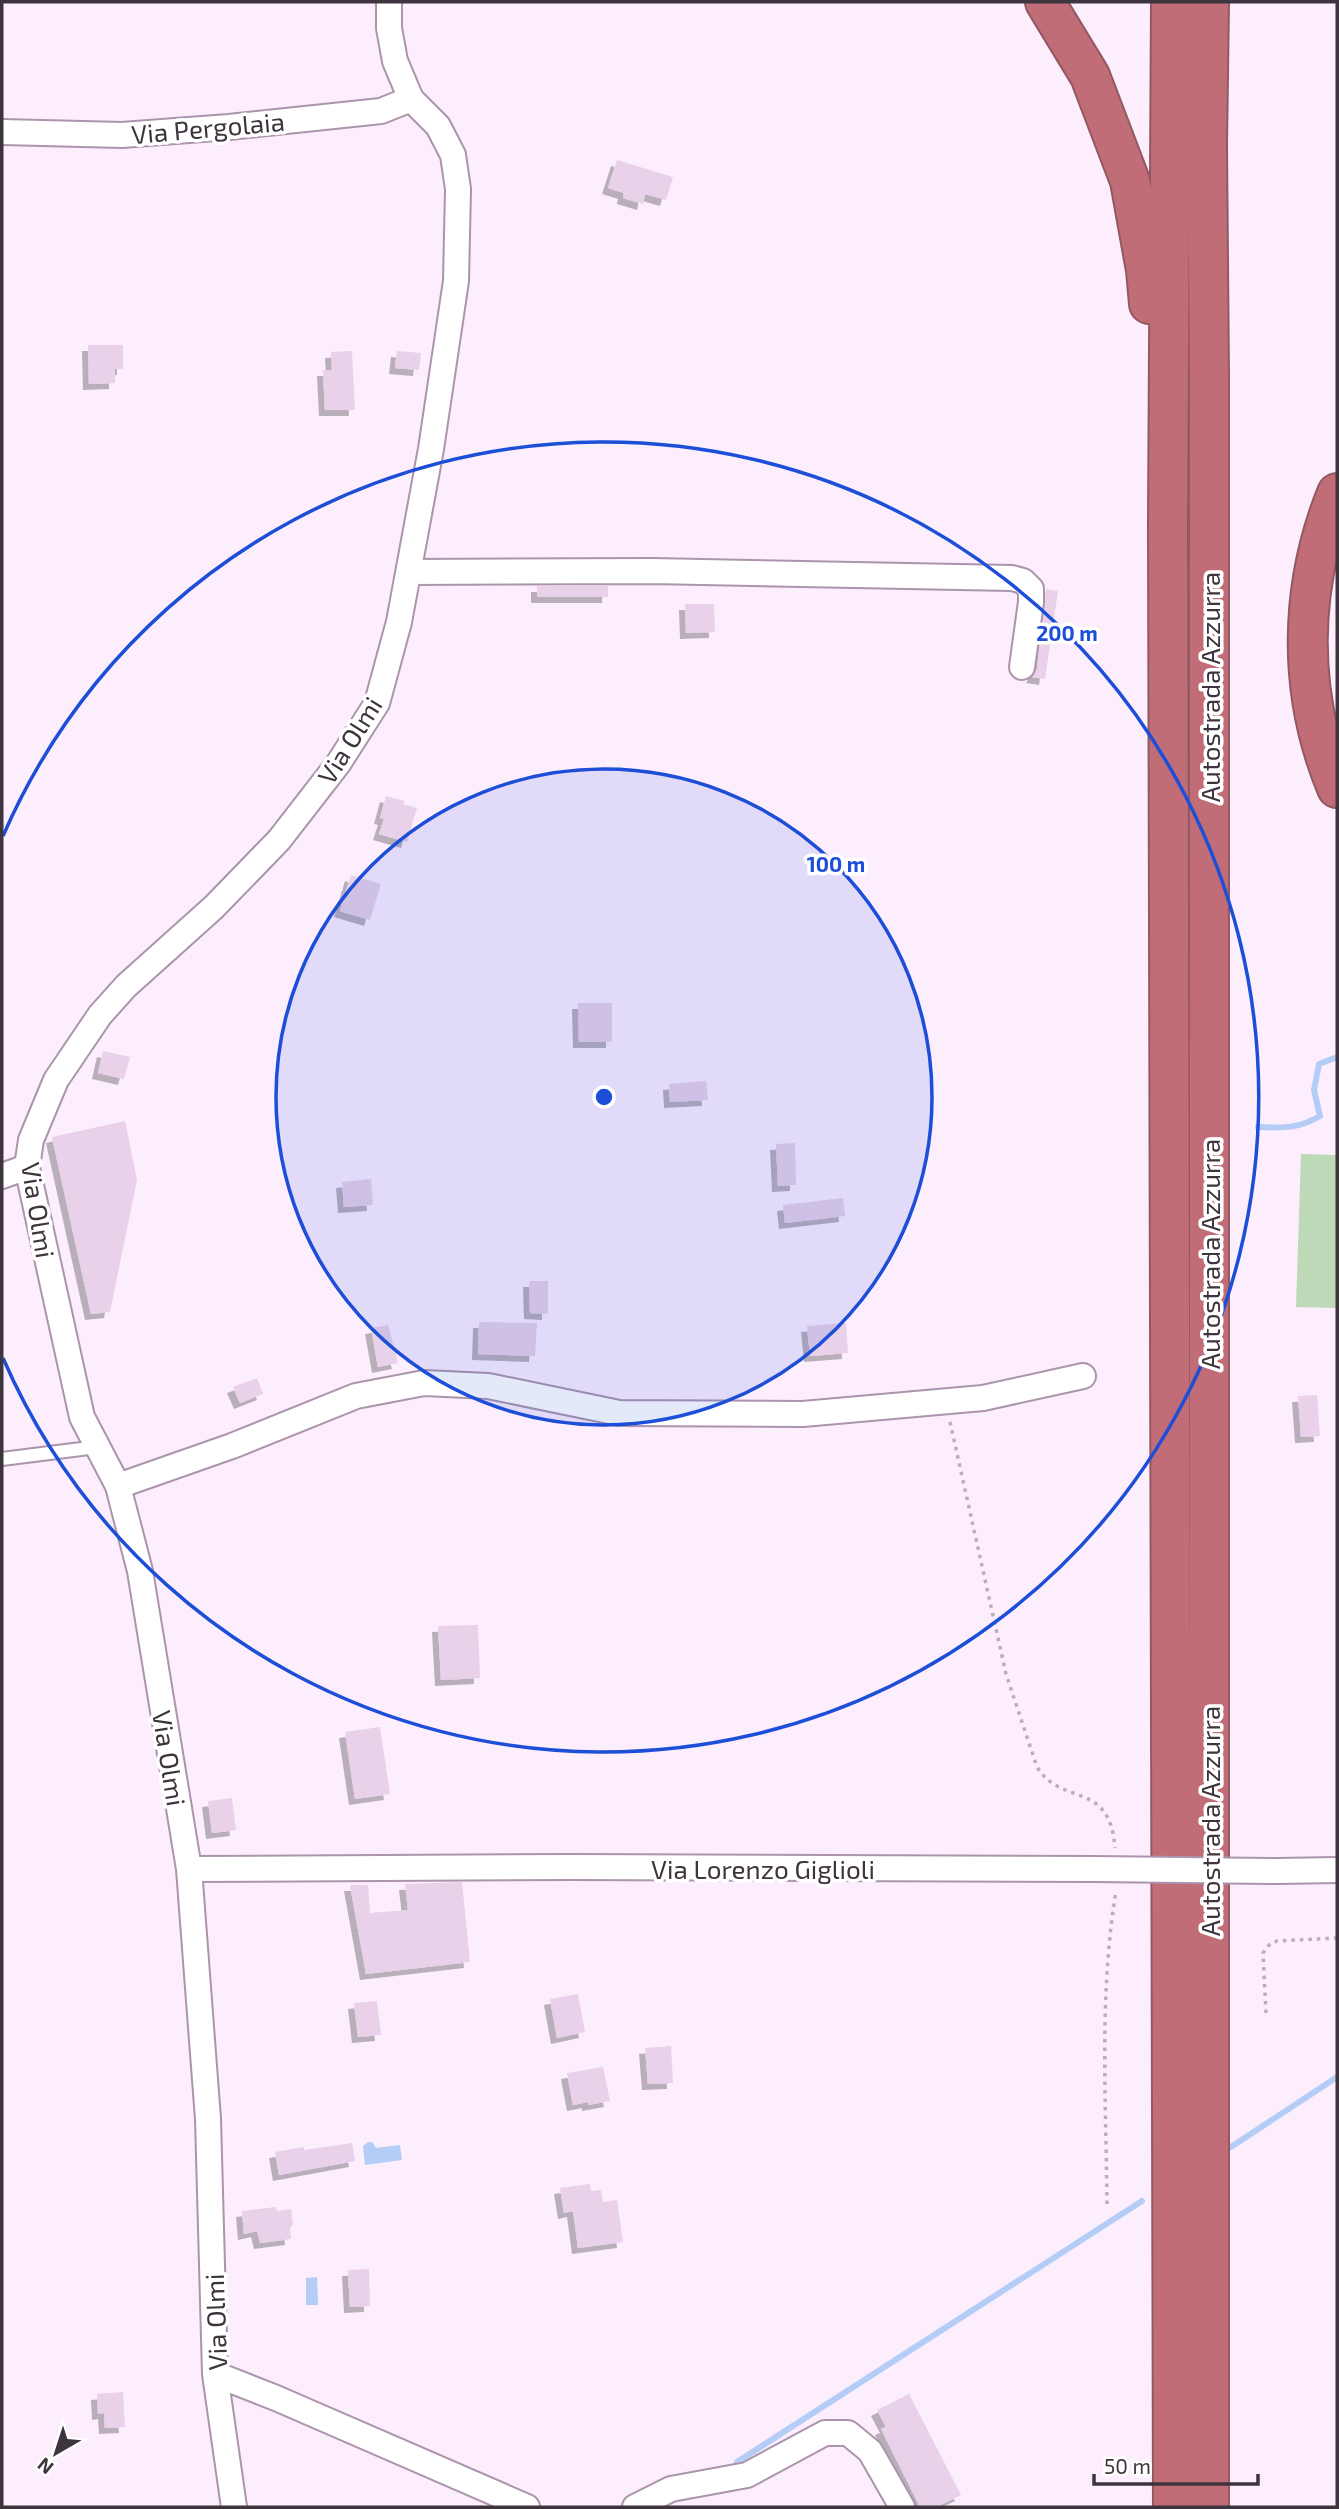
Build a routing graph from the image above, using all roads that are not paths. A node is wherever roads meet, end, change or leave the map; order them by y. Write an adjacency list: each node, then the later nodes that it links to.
1 (389, 2): 6 (street, Via Olmi)
2 (1045, 2): 10 (highway)
3 (1171, 2): 10 (highway, Autostrada Azzurra)
4 (1209, 2): 8 (highway, Autostrada Azzurra)
5 (1226, 2): 8 (highway)
6 (411, 99): 7 (street, Via Pergolaia); 11 (street, Via Olmi)
7 (2, 132)
8 (1207, 145): 28 (highway, Autostrada Azzurra)
9 (1337, 493): 13 (highway)
10 (1168, 524): 27 (highway, Autostrada Azzurra)
11 (409, 572): 12 (street); 14 (street, Via Olmi)
12 (1022, 667)
13 (1337, 788)
14 (27, 1167): 15 (street); 17 (street, Via Olmi)
15 (2, 1176)
16 (1083, 1376): 19 (street)
17 (97, 1447): 18 (lane); 19 (street, Via Olmi)
18 (2, 1459)
19 (118, 1486): 20 (street, Via Olmi)
20 (189, 1869): 21 (street, Via Lorenzo Giglioli, bridge); 22 (street, Via Olmi)
21 (1337, 1870)
22 (215, 2374): 23 (street, Via Olmi); 24 (street)
23 (234, 2507)
24 (527, 2507)
25 (635, 2507): 26 (street)
26 (902, 2507)
27 (1173, 2507)
28 (1209, 2507)

